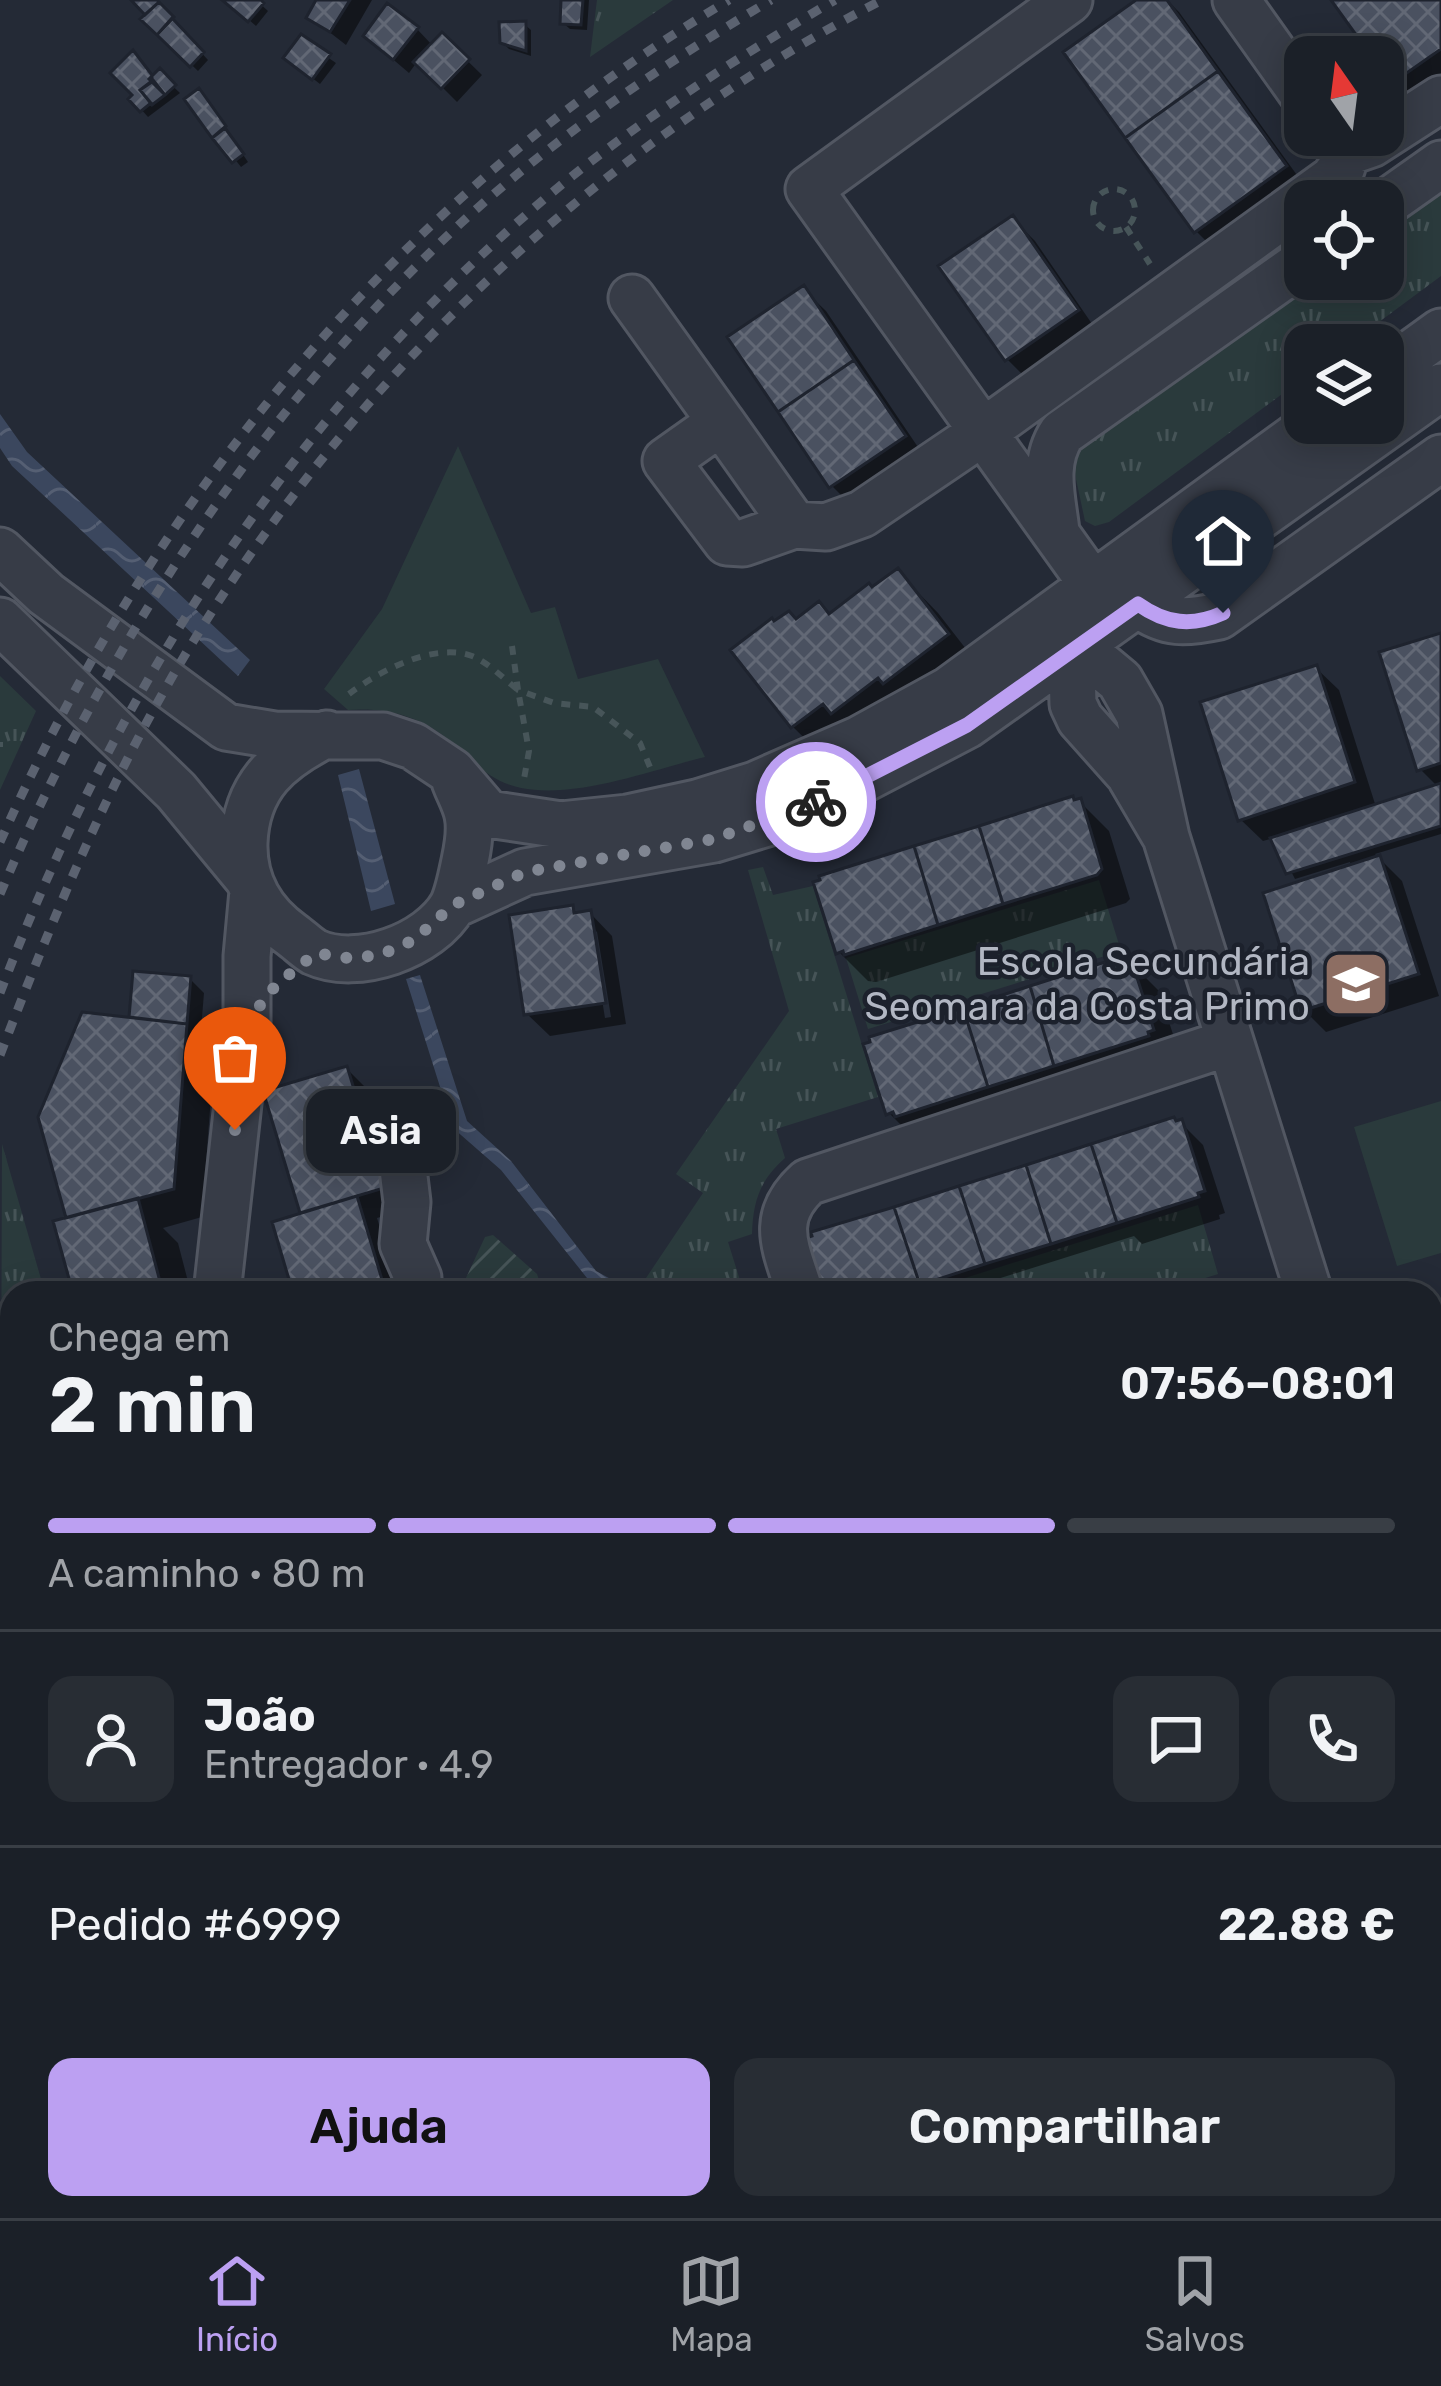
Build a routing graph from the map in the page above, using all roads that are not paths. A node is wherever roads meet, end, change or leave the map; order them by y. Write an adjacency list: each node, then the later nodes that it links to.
1 (1069, 0): 15 (street)
2 (1236, 0): 3 (street)
3 (1284, 67)
4 (1441, 99): 5 (street)
5 (1404, 123)
6 (1337, 156): 15 (street)
7 (1441, 164): 8 (street)
8 (1404, 190)
9 (1284, 276): 19 (street)
10 (632, 298): 14 (street)
11 (1441, 332): 12 (street)
12 (1404, 359)
13 (1441, 387): 22 (street)
14 (721, 422): 18 (street); 18 (street)
15 (983, 432): 18 (street); 19 (street)
16 (1286, 444): 21 (street)
17 (1441, 458): 22 (street)
18 (794, 525)
19 (1057, 534): 21 (street)
20 (0, 551): 26 (street)
21 (1092, 584): 24 (street); 29 (street)
22 (1138, 604): 24 (street); 25 (street)
23 (0, 621): 31 (street)
24 (1070, 652): 25 (street); 27 (street); 28 (street)
25 (1139, 714): 30 (street)
26 (334, 717): 29 (street); 31 (street)
27 (1079, 719): 28 (street); 30 (street)
28 (967, 725): 32 (street)
29 (452, 772): 32 (street)
30 (1166, 837): 35 (street)
31 (250, 884): 33 (street); 34 (street)
32 (453, 905): 33 (street)
33 (316, 953): 34 (street)
34 (247, 1022): 37 (street)
35 (1231, 1042): 39 (street); 40 (street)
36 (399, 1135): 38 (street)
37 (218, 1281)
38 (417, 1281)
39 (796, 1281)
40 (1305, 1281)

